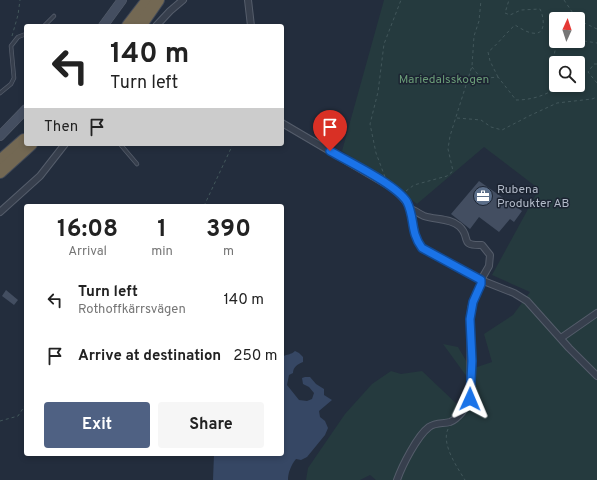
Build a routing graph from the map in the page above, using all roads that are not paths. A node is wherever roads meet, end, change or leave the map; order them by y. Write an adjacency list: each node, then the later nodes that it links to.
1 (122, 0): 8 (street)
2 (148, 0): 9 (highway)
3 (158, 0): 10 (highway)
4 (183, 0): 11 (street)
5 (248, 0): 12 (street)
6 (54, 16): 7 (lane)
7 (46, 24)
8 (104, 24)
9 (130, 24)
10 (141, 24)
11 (158, 24)
12 (251, 24)
13 (24, 35): 14 (lane)
14 (0, 94)
15 (24, 111): 17 (street)
16 (284, 124): 25 (street)
17 (0, 136)
18 (24, 140): 22 (highway)
19 (30, 146): 24 (highway)
20 (63, 146): 26 (street)
21 (122, 146): 23 (lane)
22 (0, 161)
23 (137, 164)
24 (0, 172)
25 (410, 209): 27 (street); 27 (street)
26 (0, 212)
27 (481, 280): 29 (street); 31 (street)
28 (597, 313): 29 (street)
29 (561, 338): 30 (street)
30 (597, 376)
31 (397, 480)

